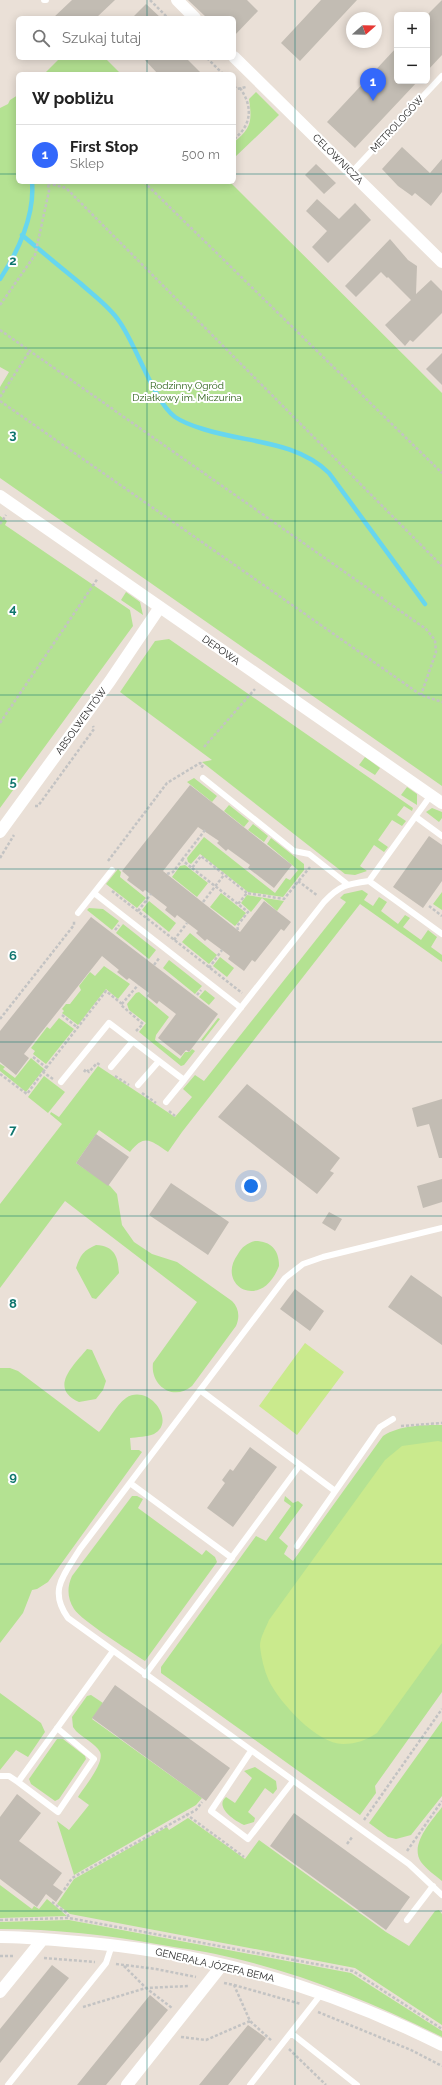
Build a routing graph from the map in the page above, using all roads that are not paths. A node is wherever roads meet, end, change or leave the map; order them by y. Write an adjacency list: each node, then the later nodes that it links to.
1 (177, 0): 2 (street)
2 (193, 16)
3 (236, 59): 5 (street, CELOWNICZA)
4 (442, 76): 5 (lane, METROLOGÓW)
5 (351, 173): 6 (street, CELOWNICZA)
6 (442, 262)
7 (0, 496): 8 (street, DEPOWA)
8 (160, 607): 10 (street, DEPOWA); 13 (street, ABSOLWENTÓW)
9 (203, 778): 17 (lane)
10 (431, 796): 11 (street, DEPOWA); 12 (lane)
11 (442, 803)
12 (416, 817): 14 (lane); 16 (lane)
13 (0, 832)
14 (442, 836)
15 (112, 870): 18 (lane)
16 (369, 881): 17 (lane); 20 (lane)
17 (347, 884): 21 (lane)
18 (94, 893): 19 (lane); 21 (lane)
19 (78, 913)
20 (442, 934)
21 (241, 1008): 25 (lane)
22 (133, 1041): 23 (lane); 24 (lane); 26 (lane)
23 (159, 1061): 25 (lane); 27 (lane)
24 (111, 1067)
25 (184, 1080): 28 (lane)
26 (60, 1083)
27 (136, 1086)
28 (166, 1102)
29 (442, 1228): 30 (lane)
30 (200, 1390): 32 (lane); 33 (lane)
31 (393, 1419): 34 (lane)
32 (300, 1465): 34 (lane); 36 (lane)
33 (130, 1483): 36 (lane); 37 (lane)
34 (335, 1491): 35 (lane)
35 (297, 1546)
36 (232, 1558): 38 (lane)
37 (113, 1652): 38 (lane); 39 (lane)
38 (145, 1675): 40 (lane)
39 (57, 1728): 43 (lane); 43 (lane)
40 (251, 1751): 42 (lane); 42 (lane)
41 (0, 1776): 43 (lane)
42 (293, 1781): 44 (lane)
43 (18, 1782)
44 (433, 1886): 45 (lane); 46 (lane)
45 (442, 1895)
46 (407, 1920)
47 (0, 1937): 48 (street, GENERAŁA JÓZEFA BEMA)
48 (43, 1939): 49 (street, GENERAŁA JÓZEFA BEMA); 51 (street)
49 (112, 1945): 50 (street, GENERAŁA JÓZEFA BEMA); 55 (lane)
50 (222, 1964): 52 (street, GENERAŁA JÓZEFA BEMA); 56 (street)
51 (0, 1992)
52 (322, 1993): 53 (lane); 54 (street, GENERAŁA JÓZEFA BEMA)
53 (291, 2032): 57 (lane); 58 (lane)
54 (442, 2045)
55 (8, 2085)
56 (127, 2085)
57 (250, 2085)
58 (356, 2085)

